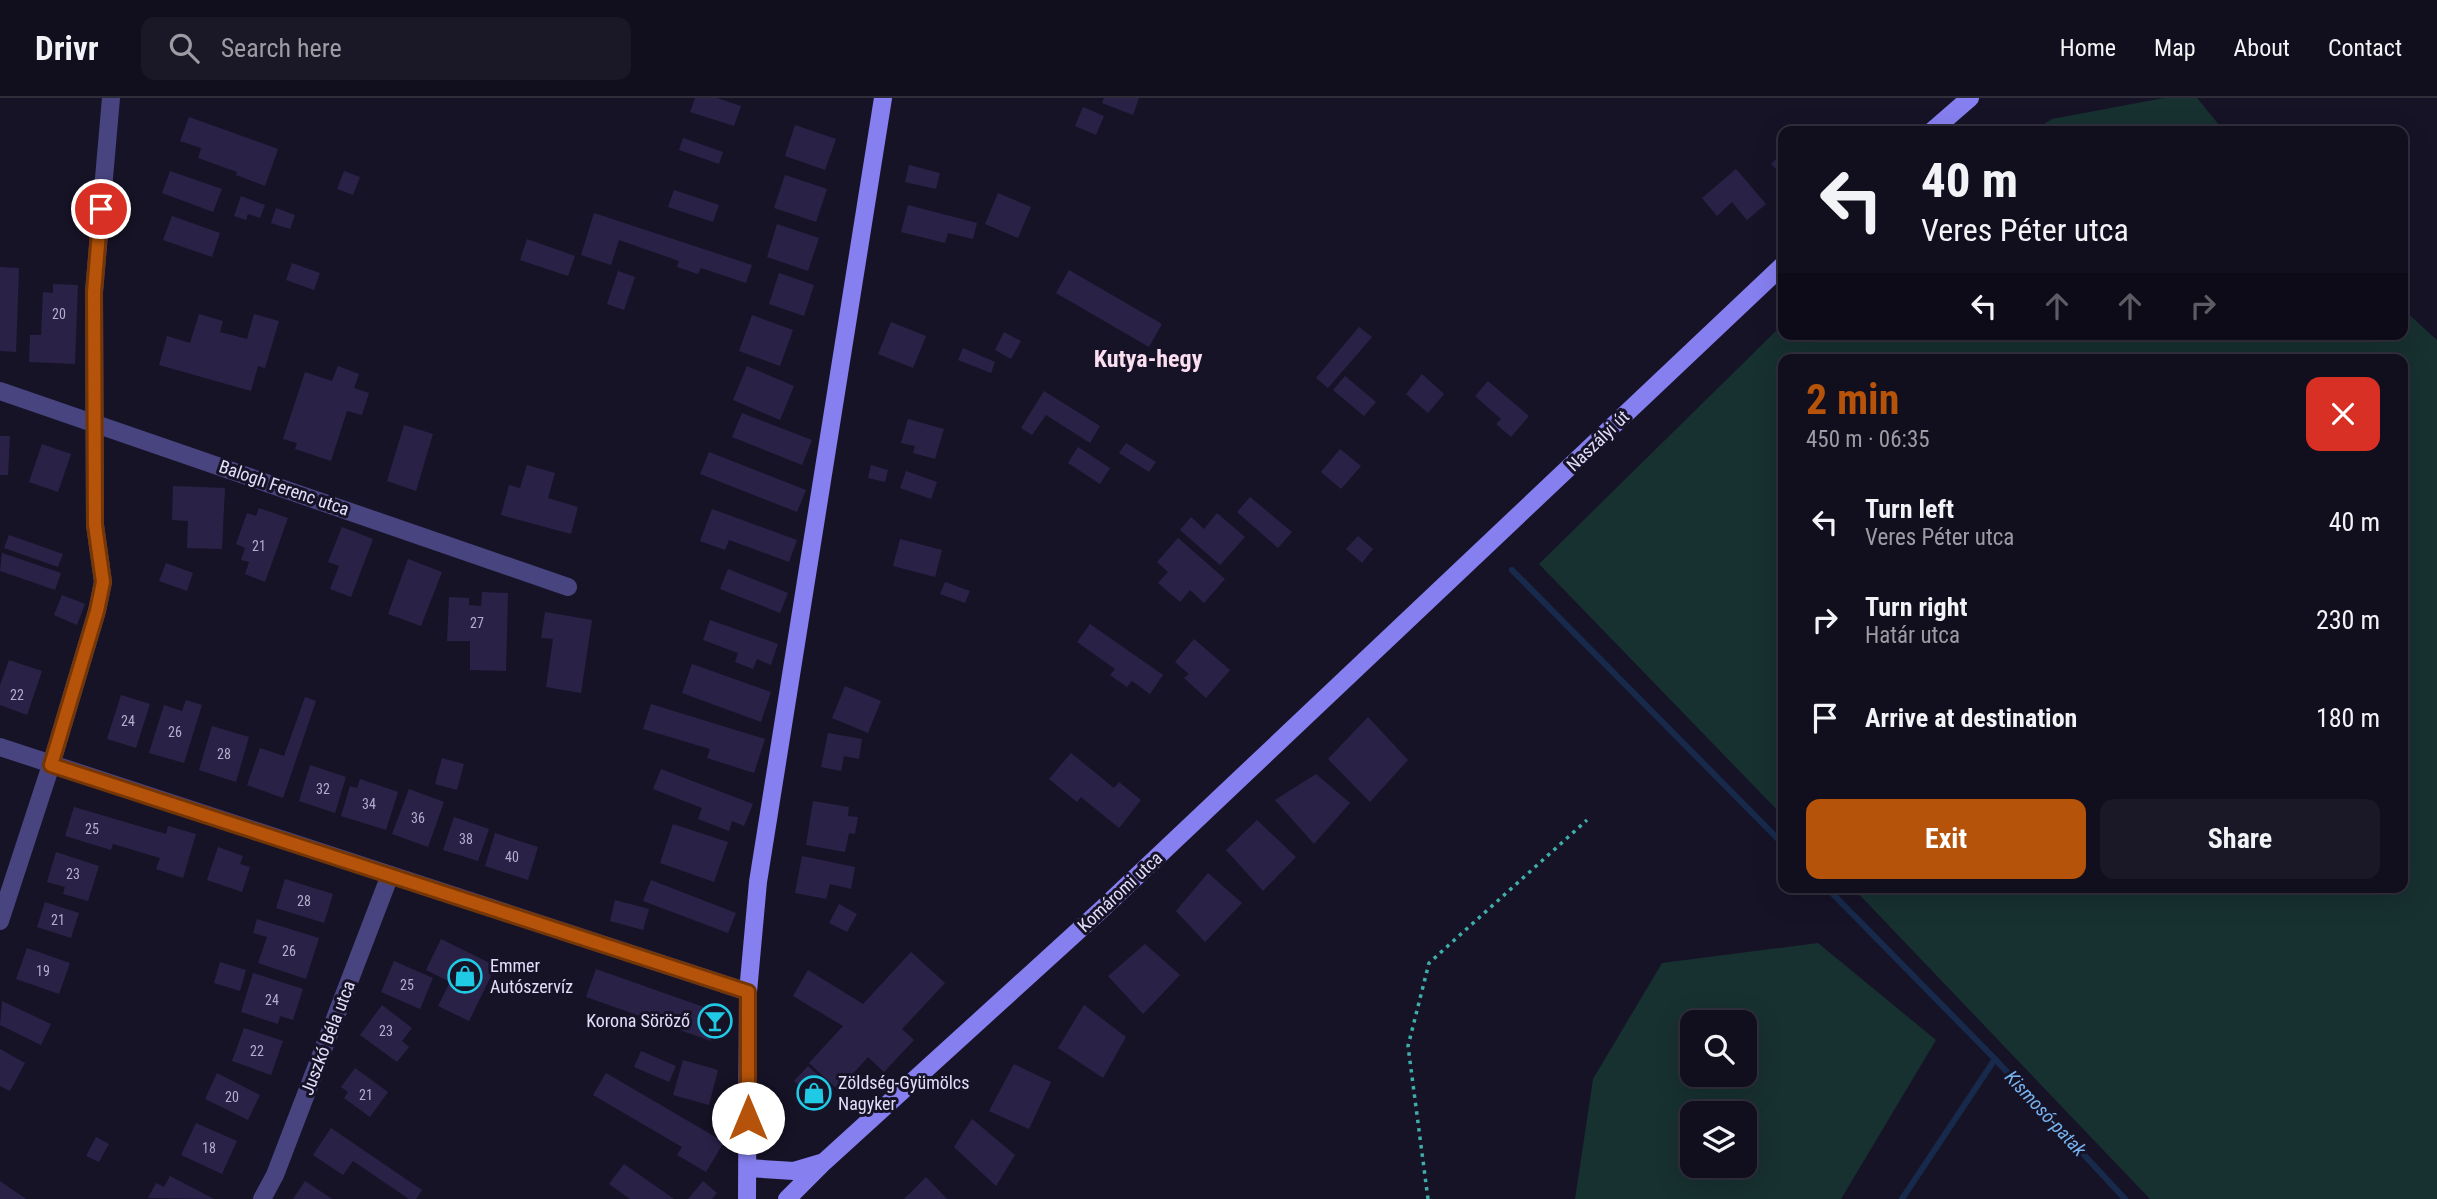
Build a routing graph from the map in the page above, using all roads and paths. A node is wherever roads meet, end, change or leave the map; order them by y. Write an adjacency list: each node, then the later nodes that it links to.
1 (111, 98): 7 (street)
2 (883, 98): 15 (main road)
3 (1970, 98): 4 (main road)
4 (1938, 126)
5 (1778, 270): 9 (main road, Naszályi út)
6 (0, 391): 7 (street, Balogh Ferenc utca)
7 (95, 422): 8 (street, Balogh Ferenc utca); 11 (street)
8 (568, 587)
9 (1412, 617): 16 (main road, Komáromi utca)
10 (0, 747): 11 (street)
11 (51, 765): 13 (street); 14 (street)
12 (1587, 820): 21 (path)
13 (390, 876): 15 (street); 18 (street, Juszkó Béla utca)
14 (0, 921)
15 (748, 992): 17 (main road)
16 (824, 1162): 17 (main road, Komáromi utca); 20 (main road, Komáromi utca)
17 (748, 1168): 19 (main road)
18 (262, 1199)
19 (747, 1199)
20 (787, 1199)
21 (1428, 1199)

